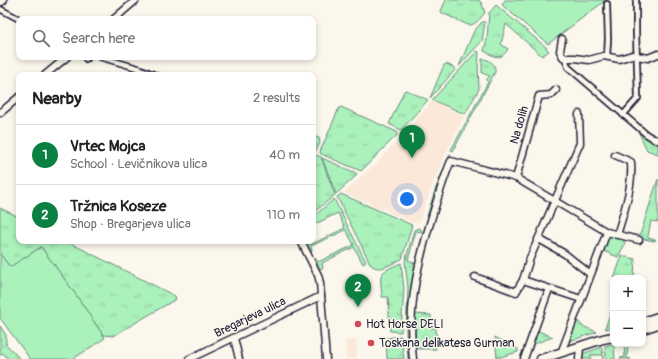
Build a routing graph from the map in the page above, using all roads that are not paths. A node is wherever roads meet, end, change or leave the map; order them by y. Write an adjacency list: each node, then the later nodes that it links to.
1 (136, 0): 5 (street)
2 (636, 0): 9 (street)
3 (607, 4): 10 (street)
4 (0, 9): 6 (street)
5 (117, 16)
6 (16, 17)
7 (562, 39): 11 (street)
8 (658, 54): 9 (street)
9 (637, 55): 10 (street); 20 (street)
10 (607, 57): 11 (street)
11 (565, 58): 20 (street)
12 (63, 60): 14 (street)
13 (110, 60): 15 (street)
14 (49, 72)
15 (148, 72)
16 (556, 90): 23 (street, Na dolih)
17 (16, 100): 18 (street)
18 (0, 113)
19 (579, 114): 24 (street)
20 (623, 115): 21 (street)
21 (656, 140)
22 (615, 155): 26 (street)
23 (516, 178): 24 (street); 49 (street)
24 (554, 200): 25 (street); 27 (street)
25 (607, 232): 26 (street); 30 (street)
26 (617, 235): 28 (street)
27 (539, 239): 30 (street); 32 (street)
28 (639, 240)
29 (302, 244): 34 (street)
30 (590, 274): 35 (street)
31 (475, 277): 32 (street)
32 (523, 280): 33 (street)
33 (549, 289): 35 (street); 50 (street)
34 (320, 296): 41 (street, Bregarjeva ulica); 48 (street)
35 (581, 299): 45 (street)
36 (658, 316): 37 (street)
37 (646, 321)
38 (658, 324): 39 (street)
39 (646, 328)
40 (610, 336): 43 (street)
41 (234, 338): 46 (street, Bregarjeva ulica); 47 (street)
42 (610, 338): 43 (street)
43 (603, 339): 44 (street)
44 (580, 347): 45 (street); 52 (street)
45 (561, 353): 51 (street)
46 (189, 359)
47 (239, 359)
48 (326, 359)
49 (413, 359)
50 (524, 359)
51 (542, 359)
52 (579, 359)

